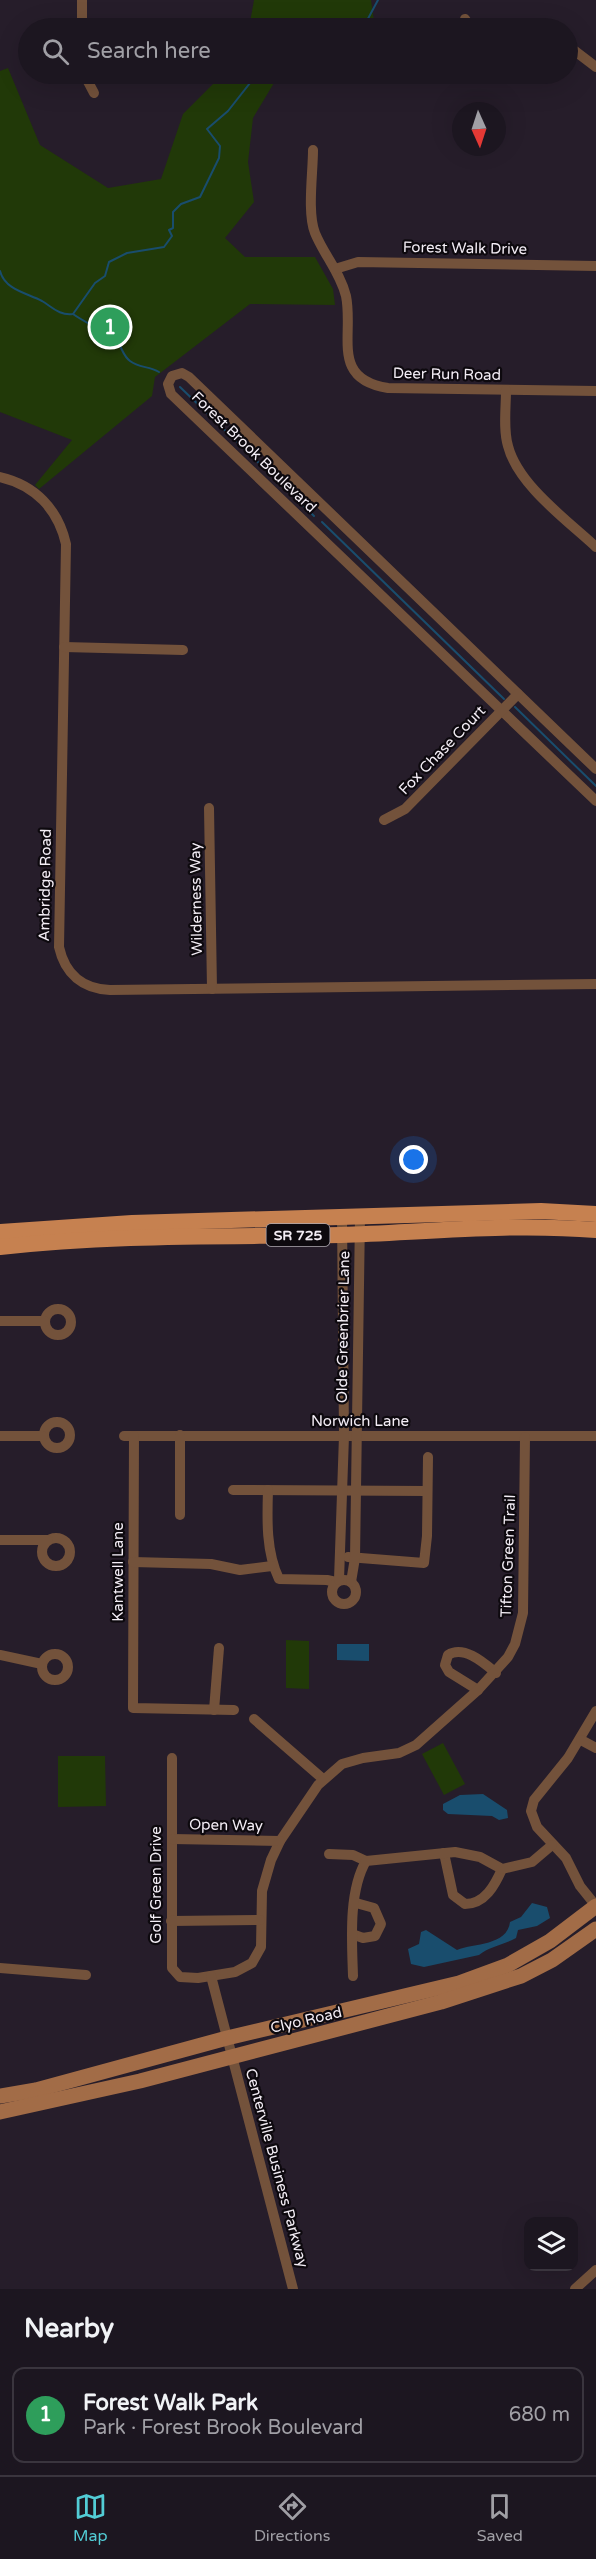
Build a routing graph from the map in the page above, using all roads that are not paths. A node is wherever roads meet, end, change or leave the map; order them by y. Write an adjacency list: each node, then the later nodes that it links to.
1 (82, 0): 2 (street)
2 (82, 18)
3 (578, 53): 4 (street)
4 (596, 67)
5 (89, 84): 6 (street)
6 (94, 93)
7 (313, 150): 9 (street, Deer Run Road)
8 (596, 266): 9 (street, Forest Walk Drive)
9 (335, 269): 10 (street, Deer Run Road)
10 (506, 390): 11 (street, Deer Run Road); 13 (street)
11 (596, 392)
12 (0, 477): 14 (street, Ambridge Road)
13 (596, 547)
14 (64, 647): 15 (street); 23 (street, Ambridge Road)
15 (183, 650)
16 (518, 694): 17 (street, Fox Chase Court); 17 (street, Forest Brook Boulevard); 18 (street, Forest Brook Boulevard)
17 (502, 711): 19 (street, Forest Brook Boulevard); 21 (street, Fox Chase Court)
18 (596, 769)
19 (596, 801)
20 (209, 808): 23 (street, Wilderness Way)
21 (384, 820)
22 (596, 984): 23 (street, Ambridge Road)
23 (212, 989)
24 (596, 1214): 26 (main road, SR 725)
25 (342, 1217): 26 (main road, SR 725); 27 (main road, SR 725); 30 (street, Olde Greenbrier Lane)
26 (360, 1225): 28 (main road, SR 725); 30 (main road, SR 725); 39 (street, Olde Greenbrier Lane)
27 (133, 1229): 29 (main road, SR 725); 30 (main road, SR 725); 31 (main road, SR 725)
28 (596, 1230)
29 (0, 1232)
30 (343, 1234): 38 (street, Olde Greenbrier Lane)
31 (0, 1247)
32 (0, 1322): 33 (street)
33 (45, 1322)
34 (180, 1435): 37 (street, Norwich Lane); 38 (street, Norwich Lane); 48 (street)
35 (0, 1436): 36 (street)
36 (43, 1436)
37 (129, 1436): 53 (street, Kantwell Lane)
38 (344, 1436): 39 (street, Norwich Lane); 45 (street, Olde Greenbrier Lane)
39 (357, 1436): 41 (street, Norwich Lane); 46 (street, Olde Greenbrier Lane)
40 (596, 1436): 41 (street, Norwich Lane)
41 (525, 1437): 60 (street, Tifton Green Trail)
42 (428, 1456): 47 (street)
43 (233, 1490): 44 (street)
44 (268, 1490): 45 (street); 54 (street)
45 (341, 1490): 46 (street); 51 (street, Olde Greenbrier Lane)
46 (355, 1490): 47 (street); 52 (street, Olde Greenbrier Lane)
47 (427, 1491): 52 (street)
48 (180, 1515)
49 (0, 1539): 50 (street)
50 (48, 1540)
51 (342, 1556): 52 (street); 55 (street, Olde Greenbrier Lane)
52 (355, 1558): 56 (street, Olde Greenbrier Lane)
53 (133, 1562): 54 (street); 62 (street, Kantwell Lane)
54 (272, 1566): 55 (street)
55 (338, 1581): 56 (street); 56 (street, Olde Greenbrier Lane)
56 (351, 1582)
57 (219, 1648): 62 (street)
58 (0, 1654): 59 (street)
59 (42, 1665)
60 (496, 1673): 61 (street, Tifton Green Trail); 61 (street)
61 (478, 1690): 69 (street, Tifton Green Trail)
62 (214, 1710): 63 (street)
63 (234, 1710)
64 (596, 1711): 66 (street)
65 (254, 1719): 69 (street)
66 (581, 1740): 67 (street); 72 (street)
67 (596, 1748)
68 (172, 1758): 70 (street, Golf Green Drive)
69 (323, 1779): 71 (street, Tifton Green Trail)
70 (172, 1839): 71 (street, Open Way); 80 (street, Golf Green Drive)
71 (280, 1841): 79 (street, Tifton Green Trail)
72 (552, 1845): 76 (street); 78 (street)
73 (444, 1853): 75 (street); 76 (street); 76 (street)
74 (329, 1854): 75 (street)
75 (366, 1861): 77 (street)
76 (502, 1869)
77 (356, 1903): 82 (street); 82 (street)
78 (596, 1906): 87 (street, Clyo Road)
79 (260, 1920): 80 (street); 85 (street, Tifton Green Trail)
80 (171, 1921): 85 (street, Golf Green Drive)
81 (596, 1929): 88 (street, Clyo Road)
82 (352, 1934): 86 (street)
83 (0, 1968): 84 (street)
84 (86, 1975)
85 (211, 1976): 87 (street)
86 (353, 1977)
87 (227, 2038): 88 (street); 89 (street, Clyo Road)
88 (232, 2055): 90 (street, Clyo Road); 92 (street, Centerville Business Parkway)
89 (0, 2096)
90 (0, 2112)
91 (596, 2270): 93 (street)
92 (293, 2289)
93 (575, 2289)

